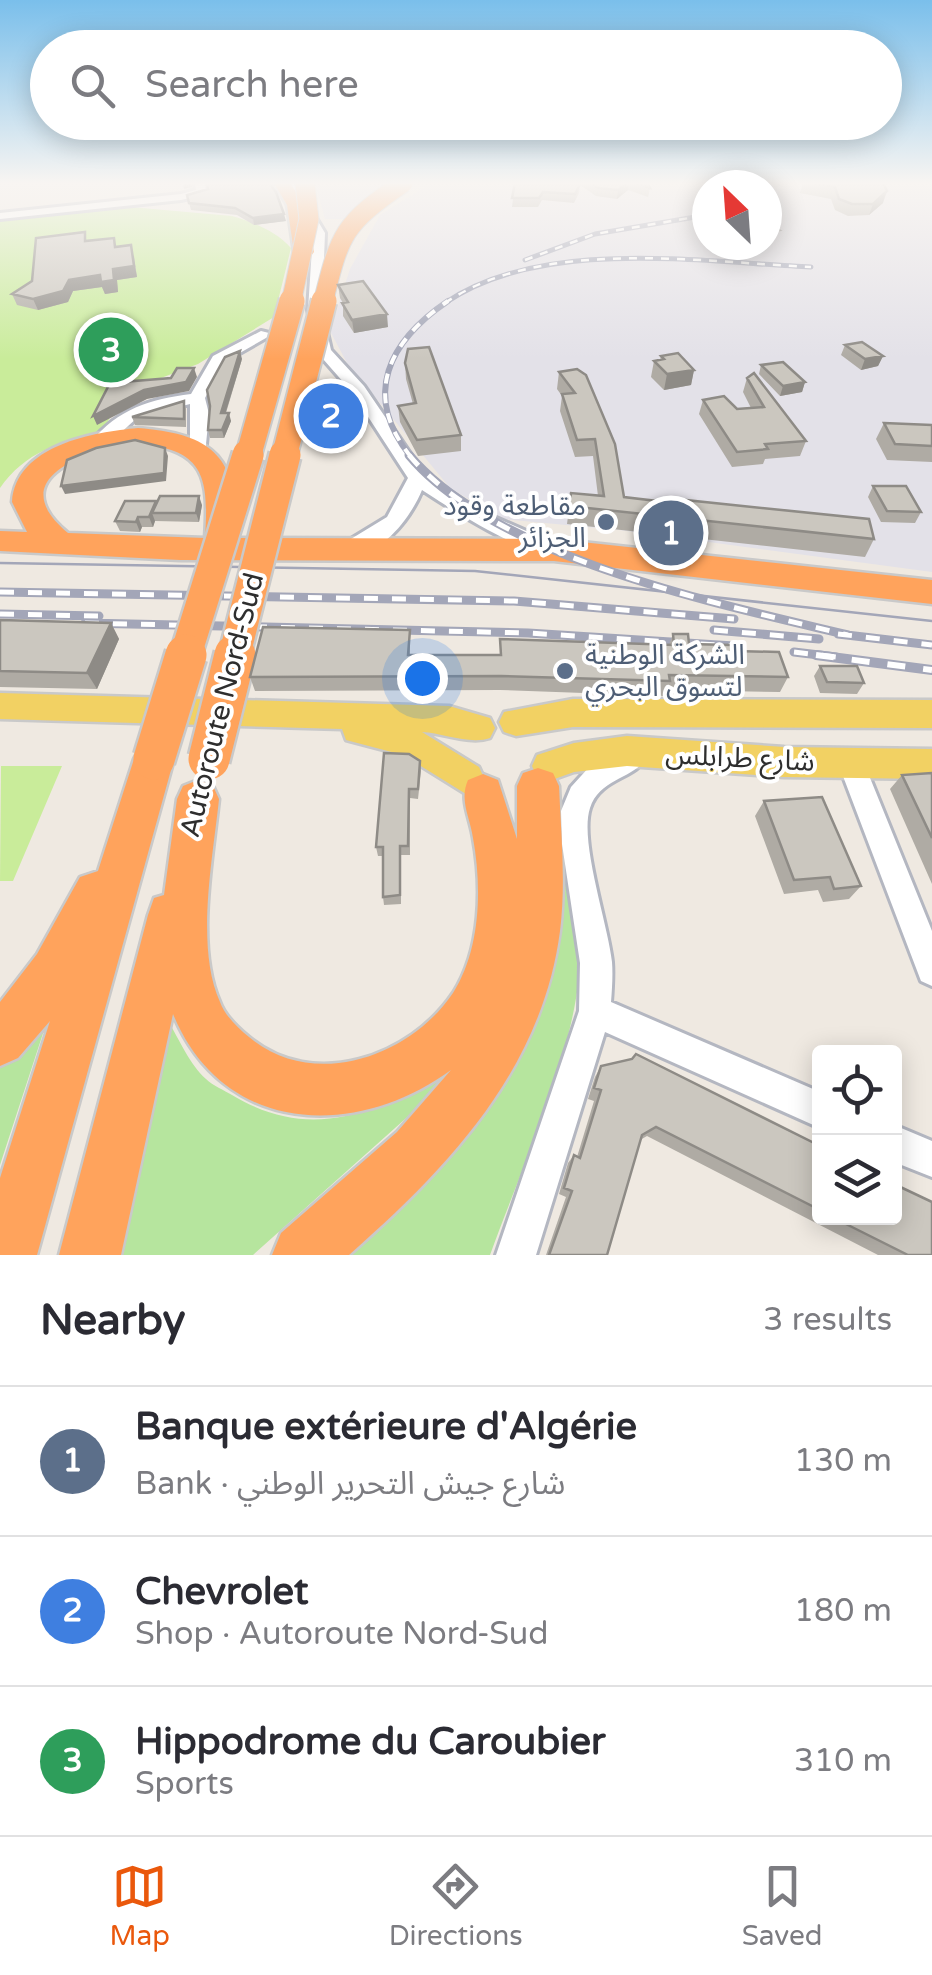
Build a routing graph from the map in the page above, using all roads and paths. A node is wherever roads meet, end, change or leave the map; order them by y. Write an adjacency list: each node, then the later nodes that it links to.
1 (302, 242): 5 (highway, bridge)
2 (306, 242): 5 (highway, bridge)
3 (319, 242): 10 (street)
4 (341, 242): 28 (highway, Autoroute Nord-Sud, bridge)
5 (304, 252): 12 (highway, Autoroute Nord-Sud, bridge)
6 (266, 334): 7 (street)
7 (197, 398): 8 (street); 9 (street)
8 (87, 446): 9 (highway); 13 (highway)
9 (199, 450): 12 (highway)
10 (417, 478): 14 (street); 16 (street)
11 (0, 541): 13 (highway)
12 (221, 542): 29 (highway, Autoroute Nord-Sud, bridge)
13 (59, 543): 14 (highway)
14 (353, 548): 16 (highway)
15 (0, 554): 16 (highway)
16 (561, 555): 17 (highway); 18 (highway)
17 (932, 592)
18 (932, 604)
19 (0, 706): 22 (main road)
20 (932, 714): 24 (main road, شارع طرابلس)
21 (0, 724): 30 (main road)
22 (478, 728): 24 (main road); 30 (main road)
23 (932, 731): 24 (main road)
24 (538, 752): 25 (main road, شارع طرابلس); 30 (main road); 39 (highway)
25 (644, 753): 26 (main road, شارع طرابلس); 32 (street)
26 (851, 763): 27 (main road, شارع طرابلس); 31 (street)
27 (932, 764)
28 (203, 779): 30 (highway); 38 (highway, Autoroute Nord-Sud)
29 (147, 781): 33 (highway); 37 (highway, Autoroute Nord-Sud)
30 (475, 786)
31 (932, 970)
32 (595, 1011): 34 (street); 40 (street)
33 (0, 1040)
34 (812, 1106)
35 (902, 1146): 36 (street)
36 (932, 1159)
37 (6, 1255)
38 (90, 1255)
39 (303, 1255)
40 (516, 1255)

